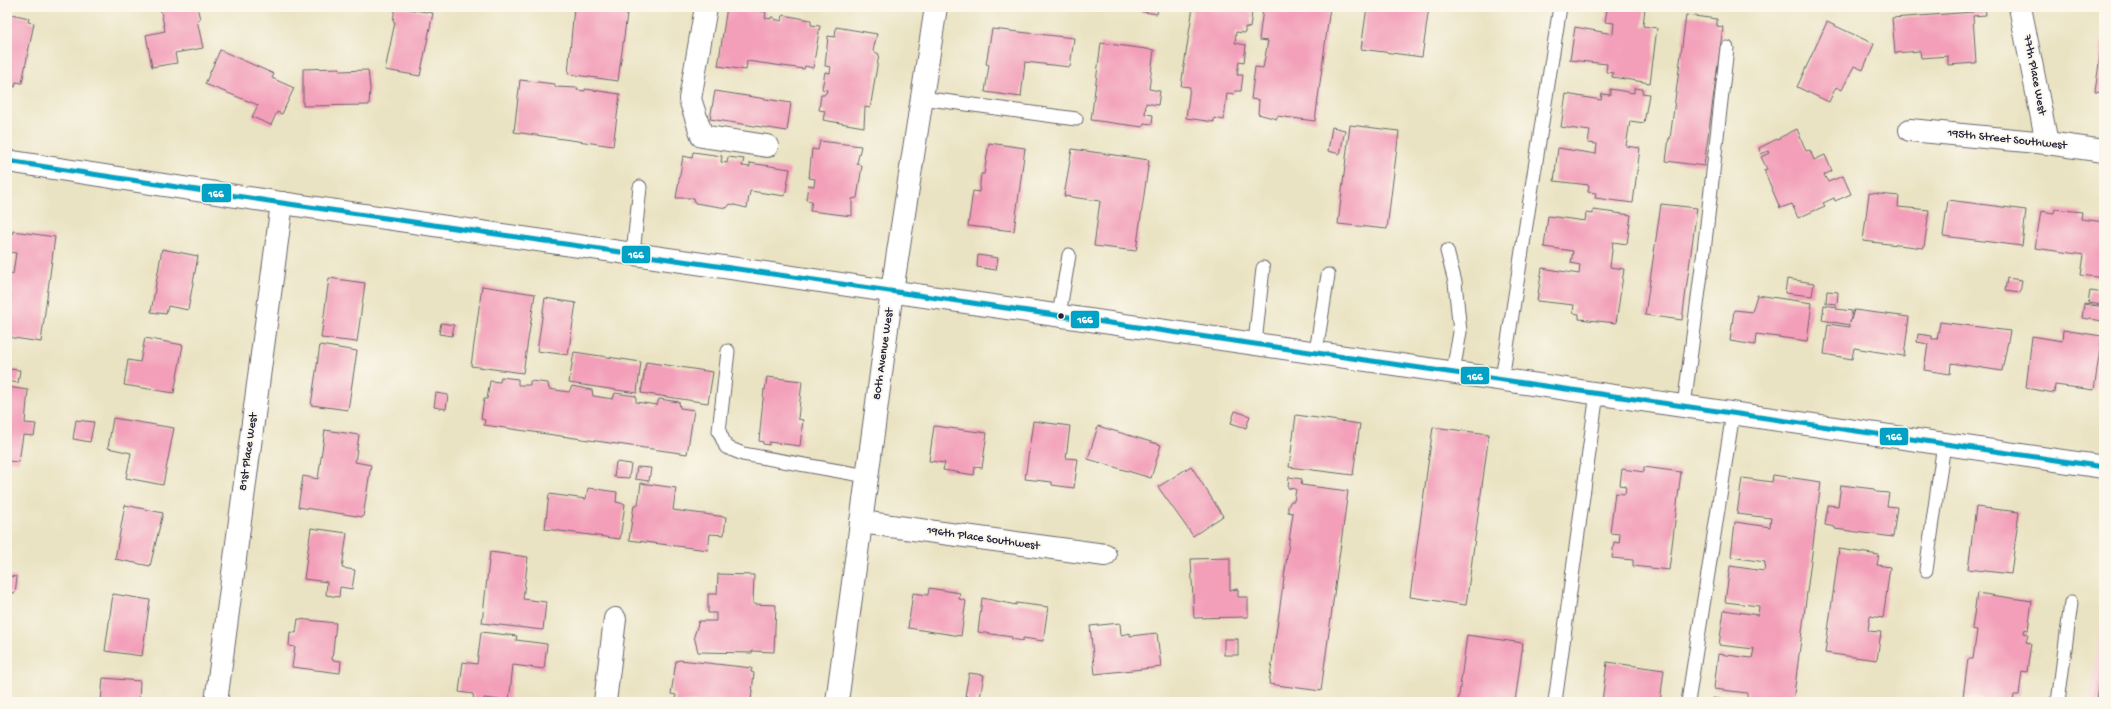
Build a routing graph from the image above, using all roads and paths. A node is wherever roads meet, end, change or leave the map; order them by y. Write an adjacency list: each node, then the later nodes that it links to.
1 (706, 7): 10 (main road)
2 (936, 7): 6 (main road, 80th Avenue West)
3 (1560, 7): 26 (lane)
4 (2020, 7): 9 (main road, 77th Place West)
5 (1727, 48): 28 (lane)
6 (922, 98): 7 (lane); 20 (main road, 80th Avenue West)
7 (1076, 118)
8 (1910, 130): 9 (main road, 195th Street Southwest)
9 (2047, 143): 11 (main road, 195th Street Southwest)
10 (767, 146)
11 (2104, 151)
12 (7, 161): 14 (main road)
13 (640, 187): 16 (lane)
14 (282, 203): 16 (main road); 38 (main road, 81st Place West)
15 (1447, 251): 25 (lane)
16 (634, 254): 20 (main road)
17 (1069, 254): 21 (lane)
18 (1264, 268): 22 (lane)
19 (1328, 274): 24 (lane)
20 (892, 291): 21 (main road); 32 (main road, 80th Avenue West)
21 (1059, 315): 22 (main road)
22 (1255, 343): 24 (main road)
23 (728, 351): 32 (lane)
24 (1316, 352): 25 (main road)
25 (1453, 372): 26 (main road)
26 (1502, 379): 27 (main road)
27 (1597, 393): 28 (main road); 41 (lane)
28 (1684, 406): 29 (main road)
29 (1734, 413): 30 (main road); 42 (lane)
30 (1944, 444): 31 (main road); 35 (lane)
31 (2104, 467)
32 (867, 476): 33 (main road, 80th Avenue West)
33 (861, 522): 34 (main road, 196th Place Southwest); 40 (main road, 80th Avenue West)
34 (1105, 555)
35 (1926, 570)
36 (2071, 603): 43 (lane)
37 (615, 619): 39 (main road)
38 (216, 702)
39 (605, 702)
40 (837, 702)
41 (1556, 702)
42 (1688, 702)
43 (2058, 702)

